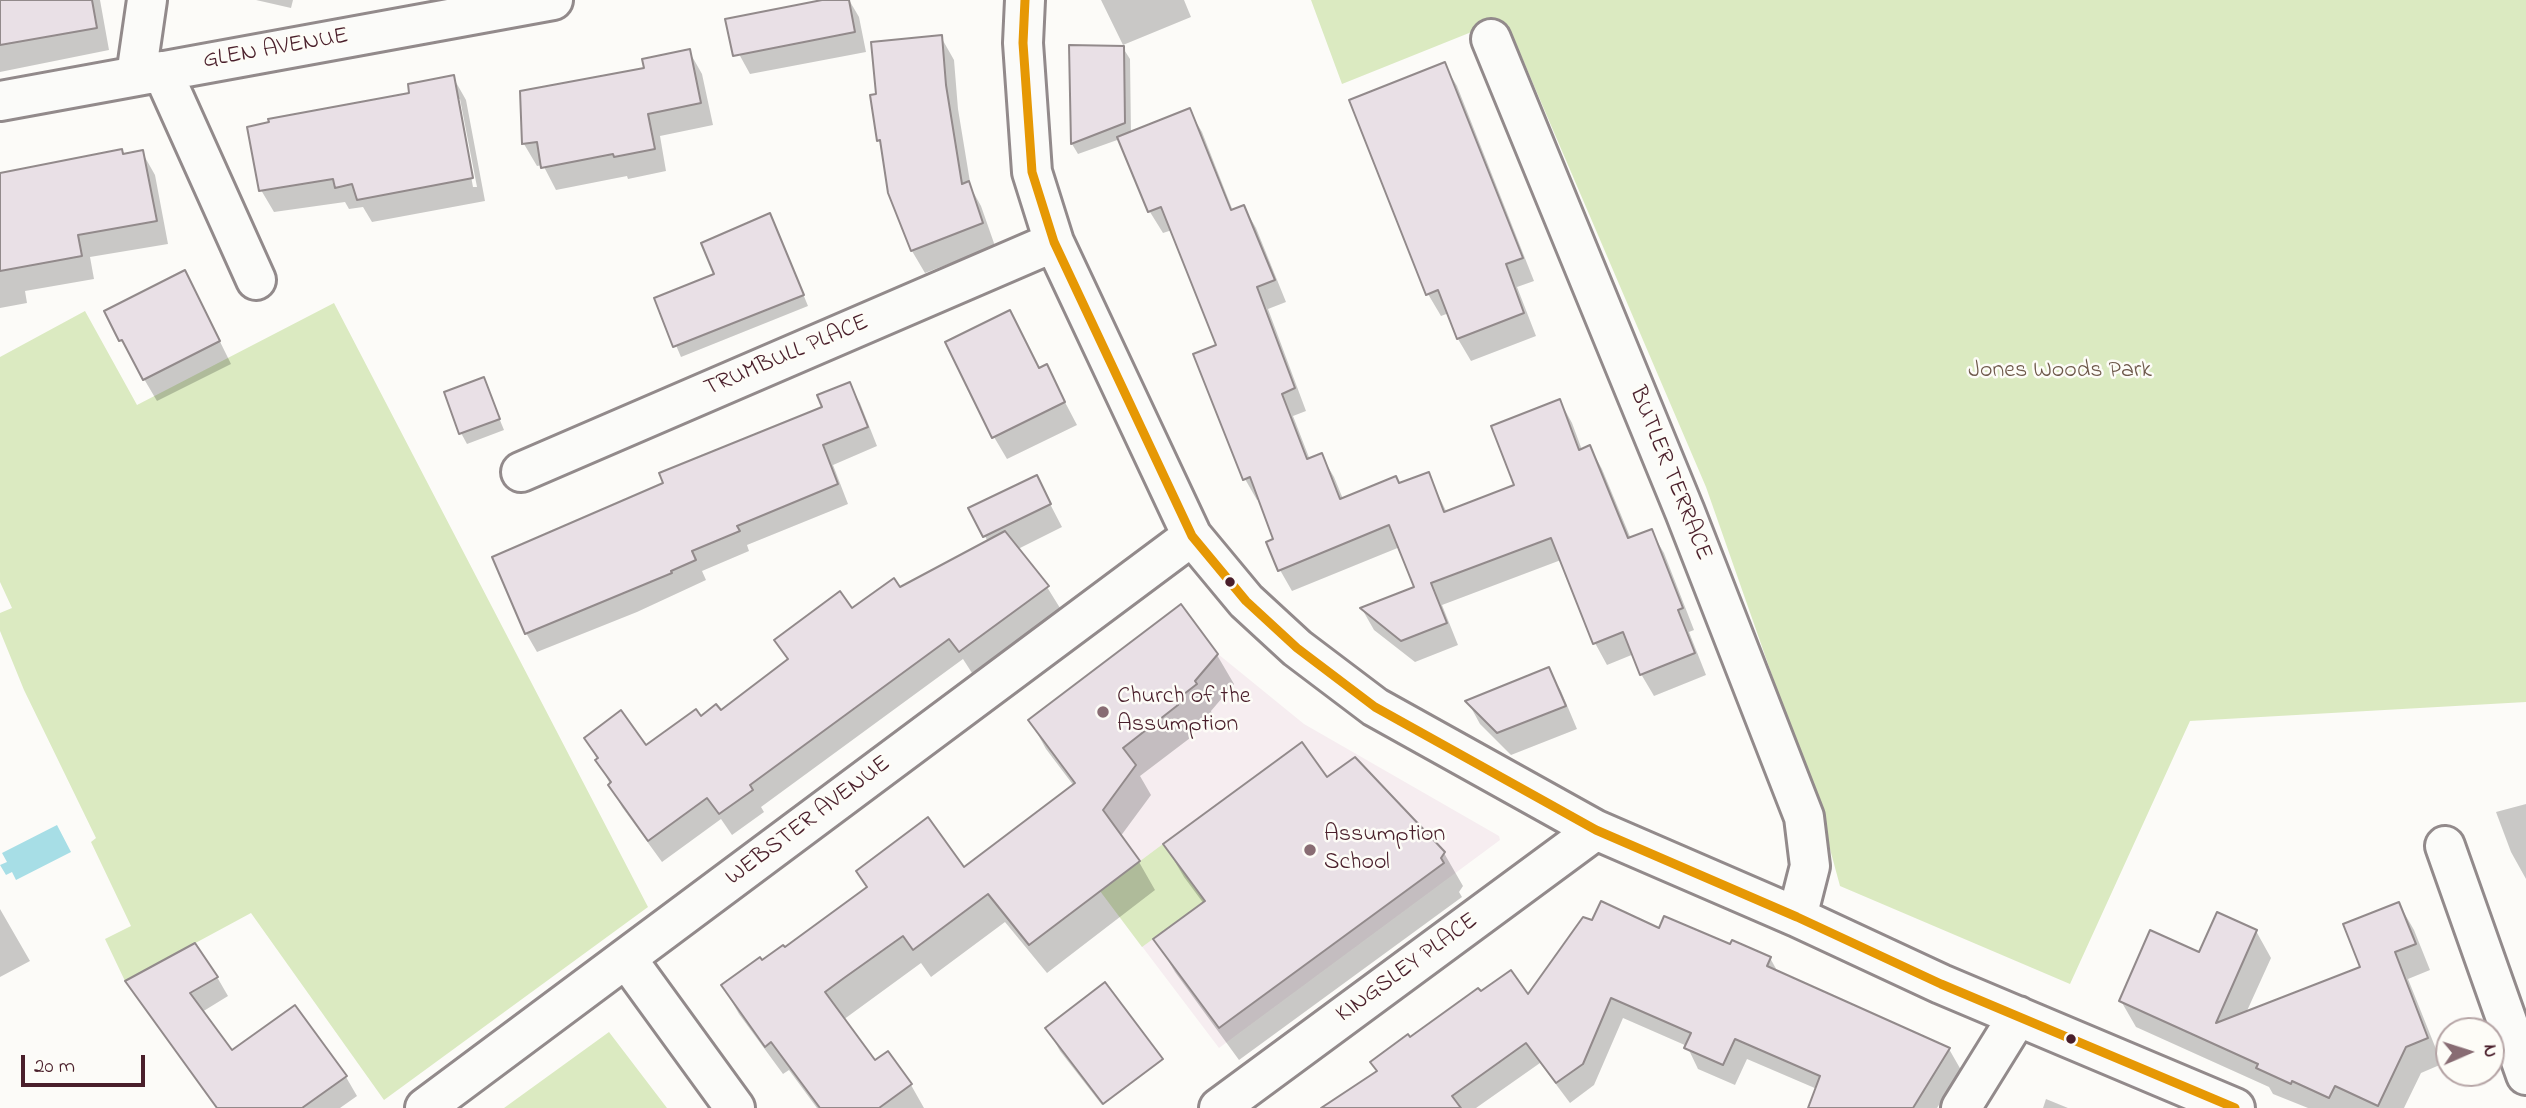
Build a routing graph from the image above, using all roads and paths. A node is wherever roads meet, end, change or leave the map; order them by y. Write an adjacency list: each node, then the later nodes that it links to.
1 (147, 0): 5 (street)
2 (553, 0): 5 (street, GLEN AVENUE)
3 (1026, 0): 7 (street)
4 (1491, 39): 13 (street, BUTLER TERRACE)
5 (149, 74): 6 (street, GLEN AVENUE); 8 (street)
6 (0, 101)
7 (1054, 242): 9 (street, TRUMBULL PLACE); 10 (street)
8 (256, 281)
9 (521, 472)
10 (1192, 536): 11 (street); 14 (street, WEBSTER AVENUE)
11 (1596, 830): 13 (street); 19 (street, KINGSLEY PLACE)
12 (2445, 846): 16 (street)
13 (1797, 917): 15 (street)
14 (626, 958): 17 (street, WEBSTER AVENUE); 18 (street)
15 (2018, 1016): 20 (street); 21 (street)
16 (2526, 1074)
17 (425, 1108)
18 (735, 1108)
19 (1219, 1108)
20 (1961, 1108)
21 (2235, 1108)

